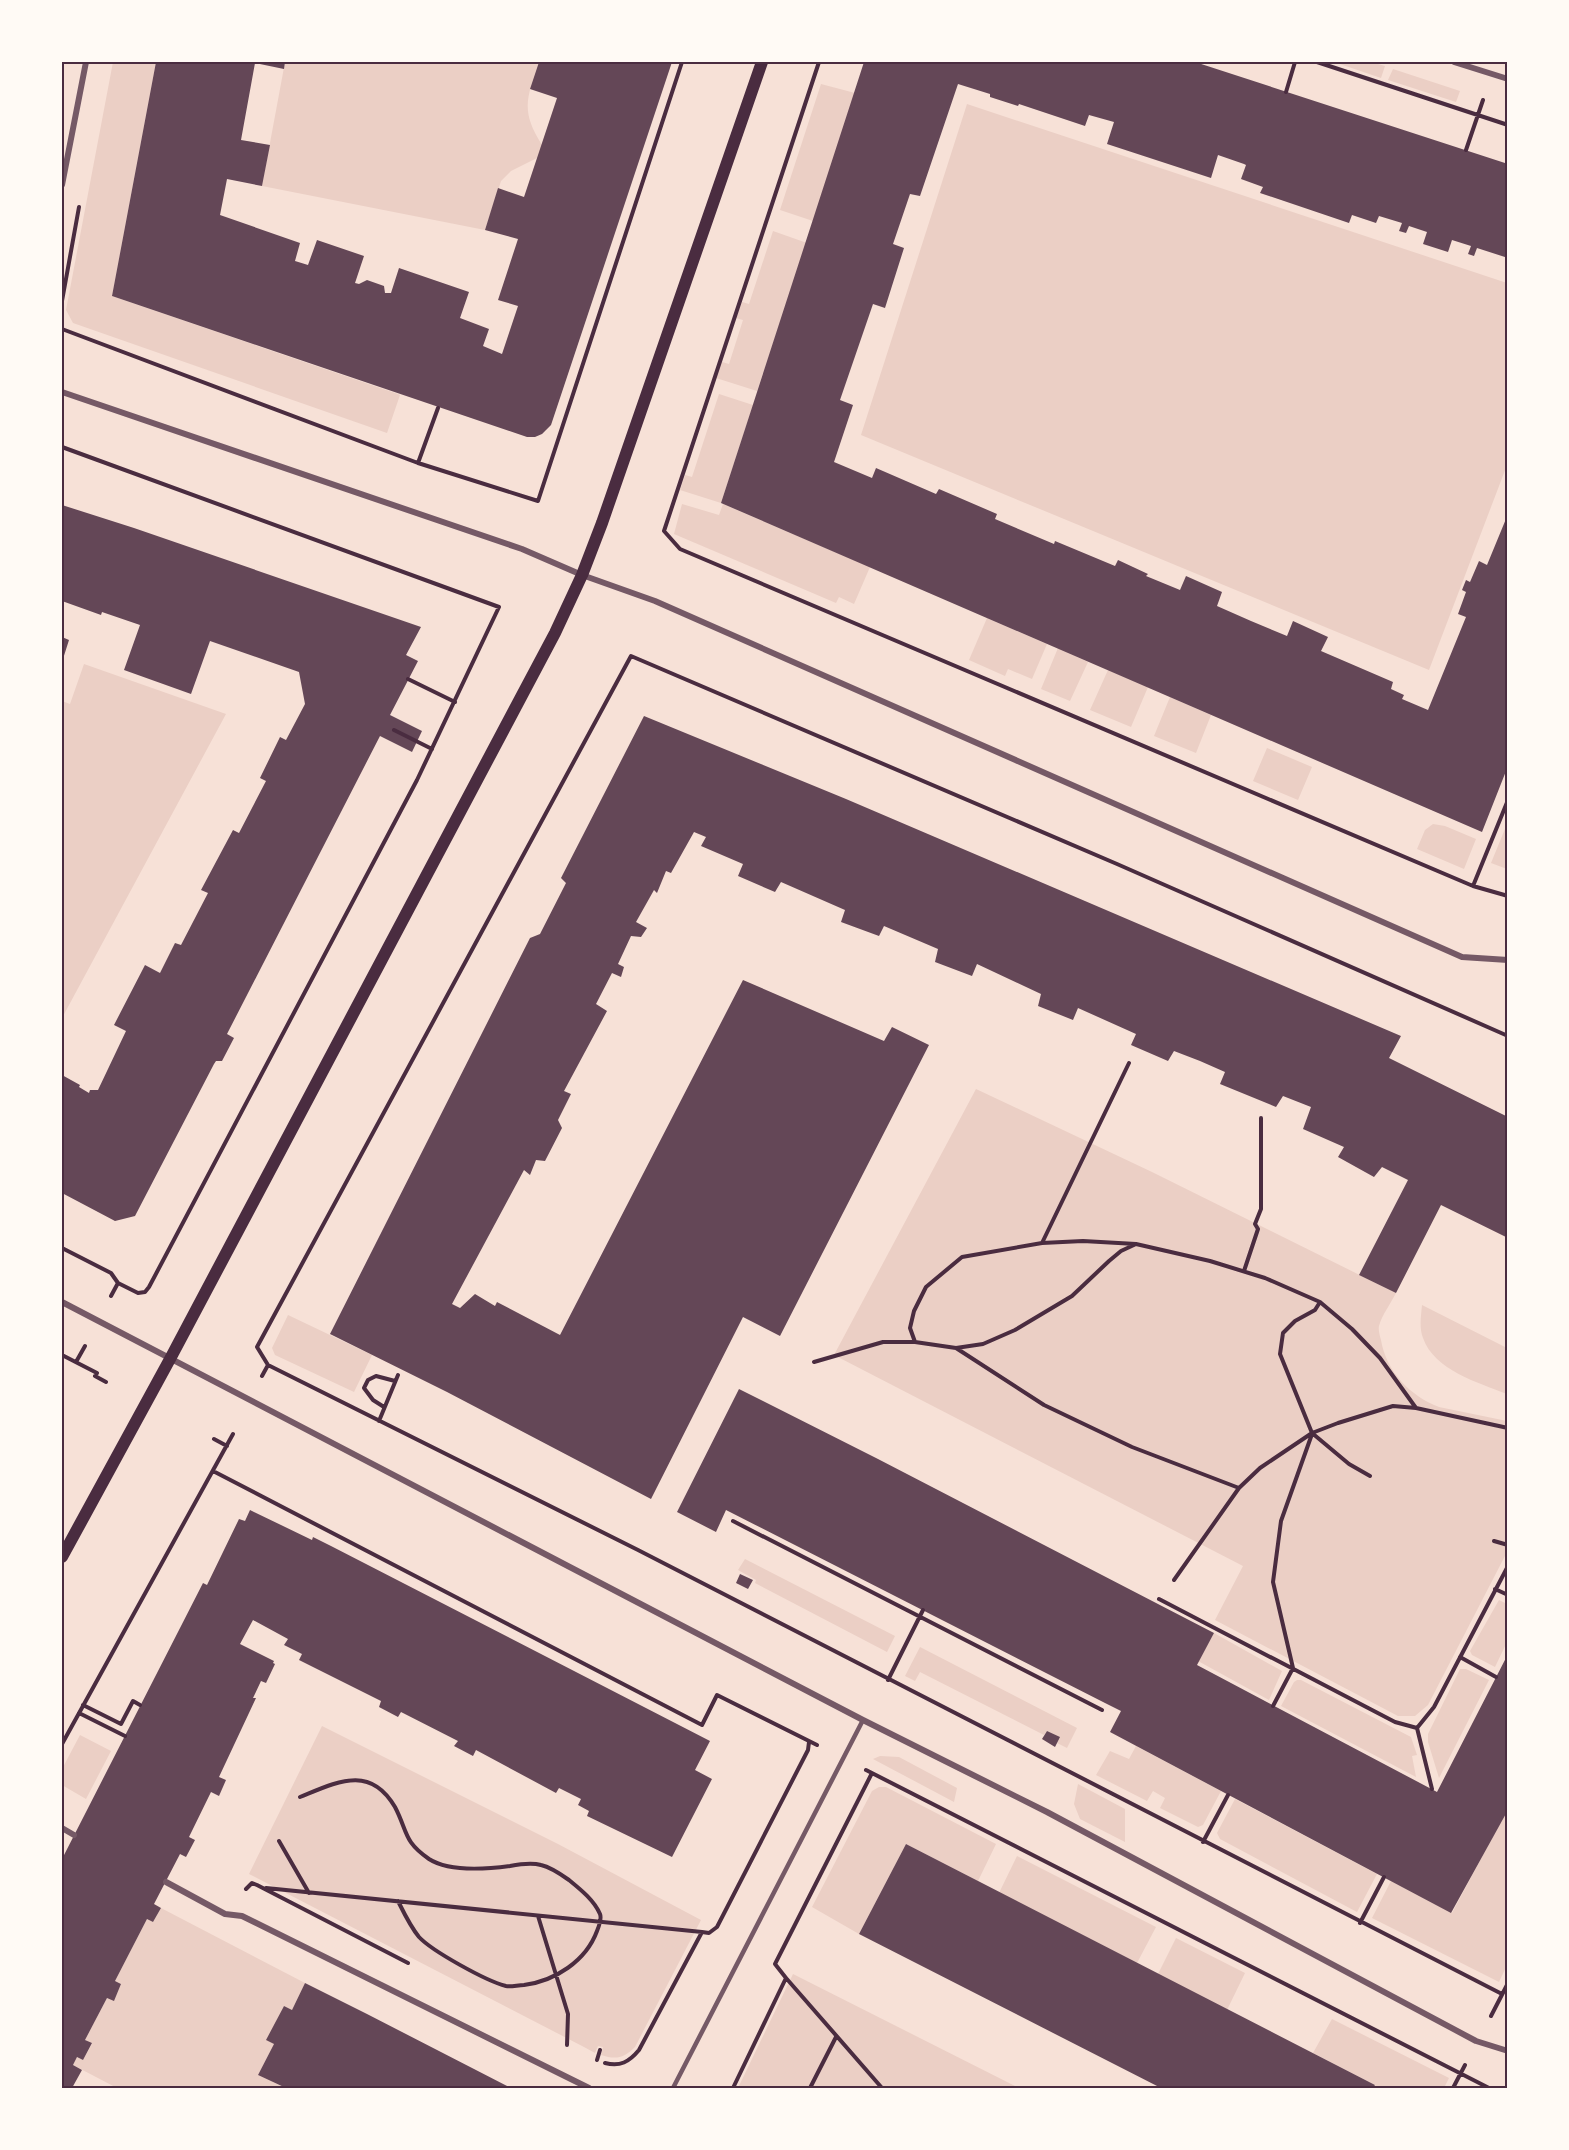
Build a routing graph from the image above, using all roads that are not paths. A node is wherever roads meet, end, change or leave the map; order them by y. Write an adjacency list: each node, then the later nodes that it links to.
1 (86, 62): 5 (street)
2 (762, 62): 7 (main road)
3 (1454, 62): 4 (street)
4 (1508, 79)
5 (62, 185)
6 (62, 392): 7 (street)
7 (582, 574): 8 (street); 10 (main road)
8 (1508, 960)
9 (62, 1302): 10 (street)
10 (170, 1359): 11 (main road); 12 (street)
11 (62, 1557)
12 (863, 1720): 16 (street); 18 (lane)
13 (62, 1828): 14 (street)
14 (74, 1835)
15 (166, 1882): 17 (street)
16 (1508, 2051)
17 (589, 2088)
18 (673, 2088)

